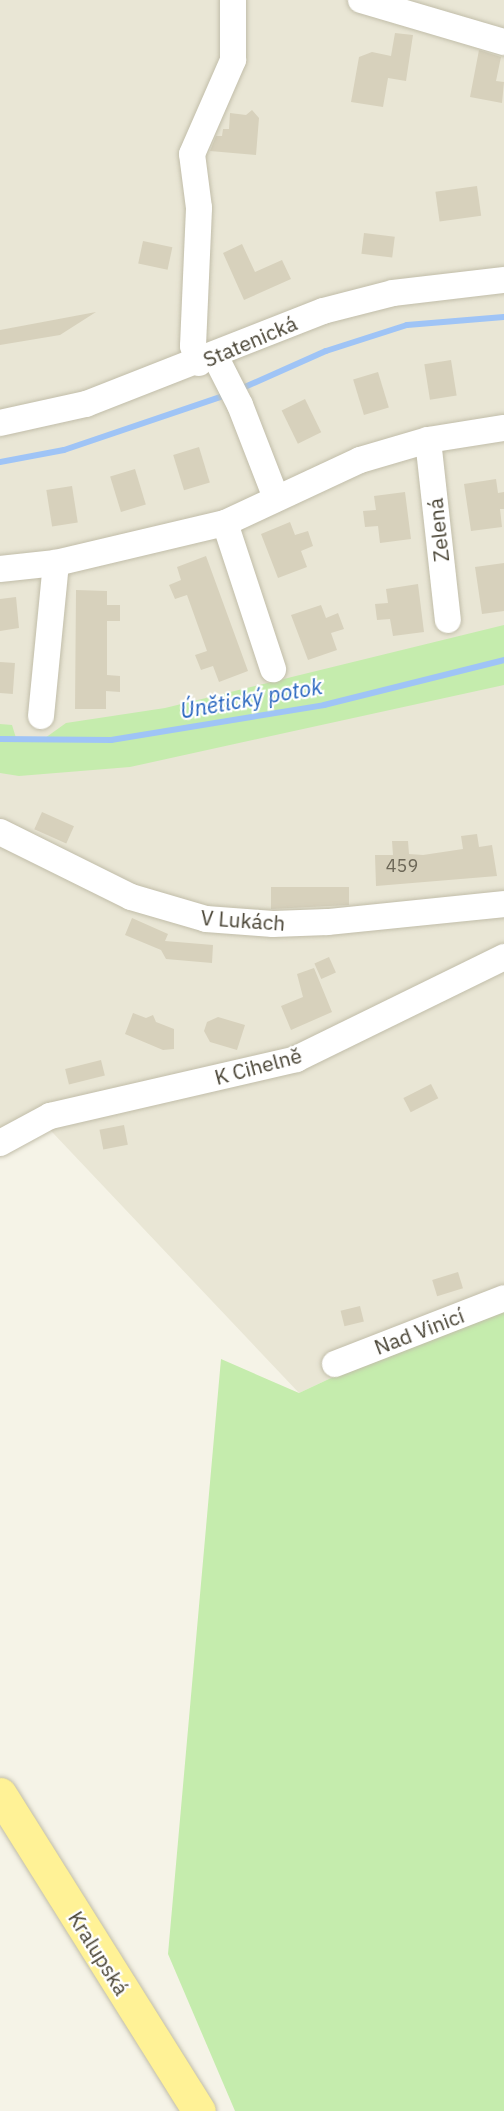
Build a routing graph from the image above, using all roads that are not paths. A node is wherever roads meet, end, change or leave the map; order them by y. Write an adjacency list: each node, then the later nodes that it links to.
1 (233, 0): 5 (street)
2 (361, 0): 3 (street)
3 (504, 42)
4 (504, 280): 5 (street, Statenická)
5 (207, 359): 6 (street, Statenická); 9 (street)
6 (0, 423)
7 (504, 428): 8 (street)
8 (428, 440): 9 (street); 13 (street, Zelená)
9 (276, 498): 10 (street)
10 (225, 523): 11 (street); 14 (street)
11 (56, 563): 12 (street); 15 (street)
12 (0, 568)
13 (448, 620)
14 (273, 669)
15 (41, 716)
16 (0, 832): 17 (street, V Lukách)
17 (504, 904)
18 (504, 957): 19 (street, K Cihelně)
19 (6, 1135)
20 (504, 1298): 21 (street, Nad Vinicí)
21 (335, 1364)
22 (0, 1794): 23 (main road, Kralupská)
23 (199, 2111)

